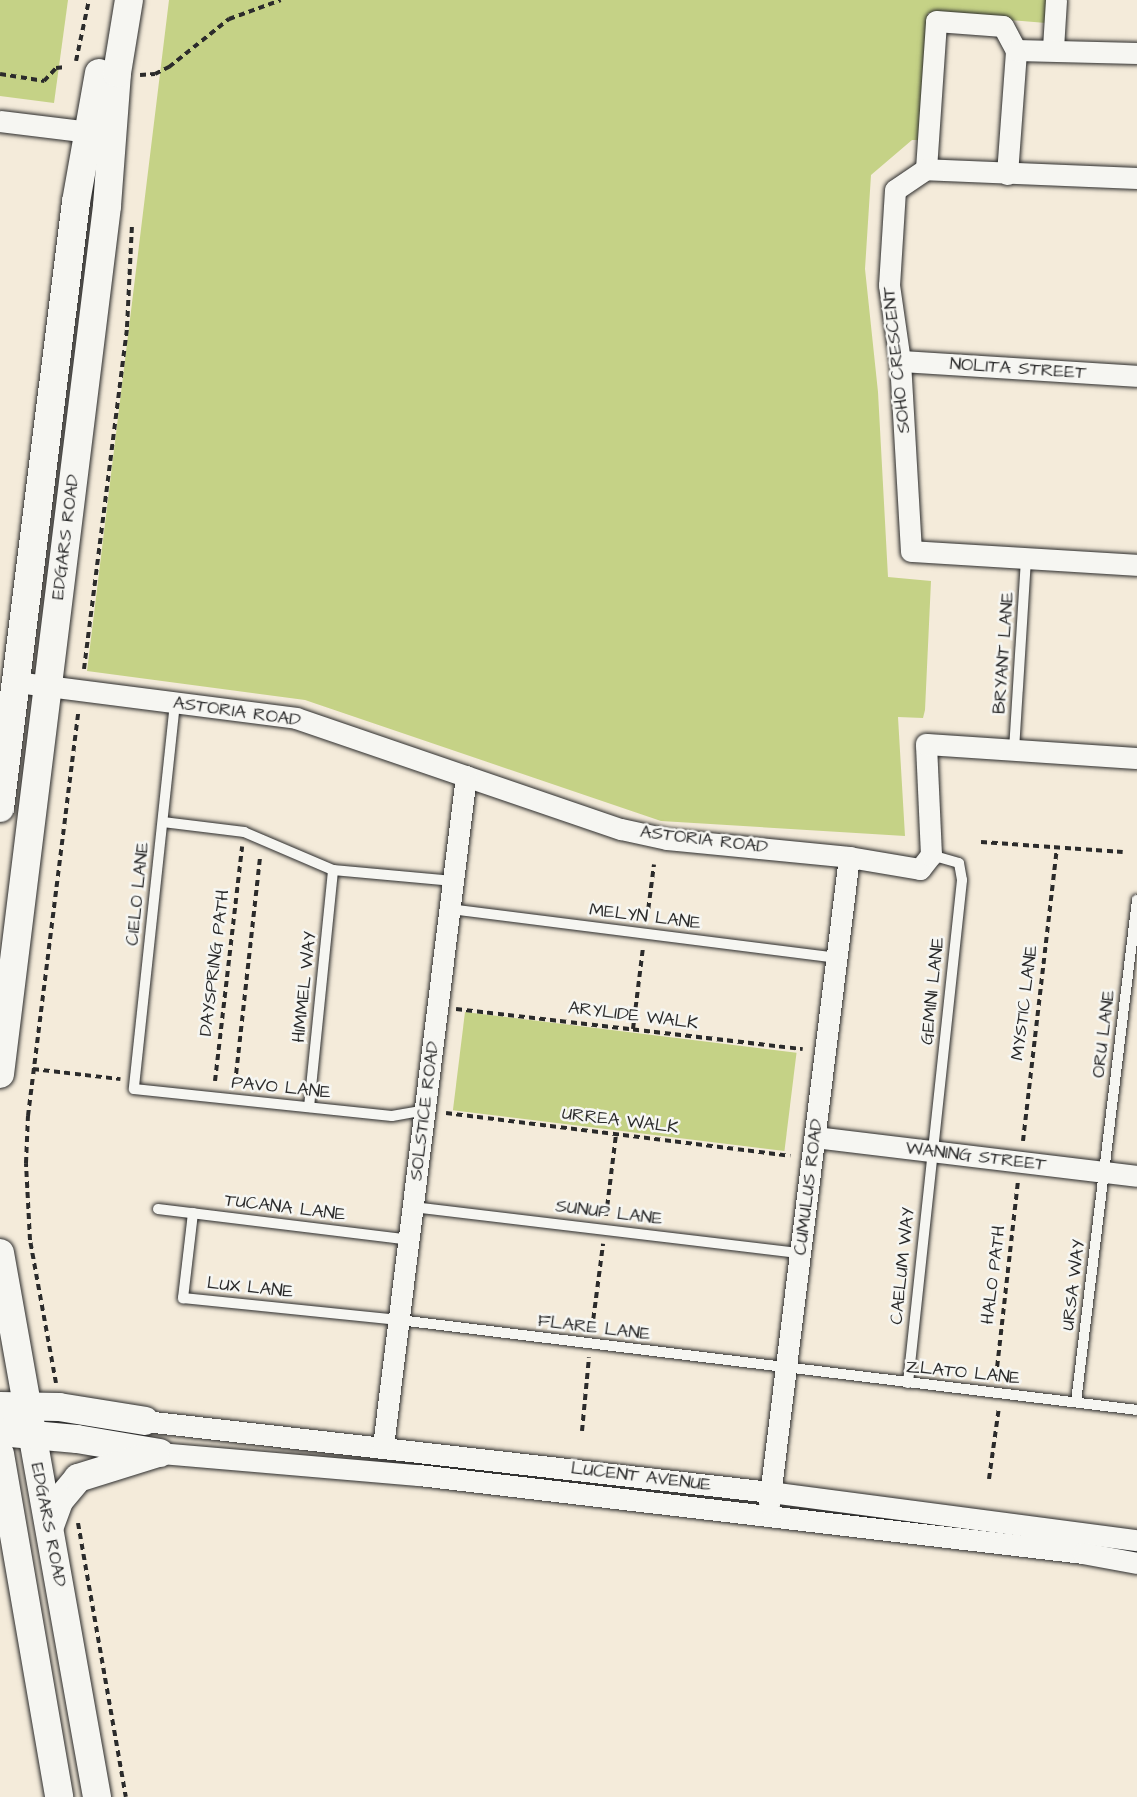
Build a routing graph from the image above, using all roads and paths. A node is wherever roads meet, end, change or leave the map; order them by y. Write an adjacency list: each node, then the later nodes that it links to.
1 (89, 0): 5 (path)
2 (112, 0): 5 (main road, EDGARS ROAD)
3 (281, 0): 10 (path)
4 (1056, 0): 6 (street)
5 (111, 23): 10 (main road, EDGARS ROAD); 10 (path)
6 (1053, 48): 7 (street); 8 (street)
7 (1016, 50): 14 (street); 15 (street)
8 (1137, 52)
9 (66, 67): 11 (path)
10 (108, 71): 13 (main road, EDGARS ROAD); 22 (main road, EDGARS ROAD)
11 (0, 74)
12 (0, 121): 13 (street)
13 (89, 132): 21 (main road, EDGARS ROAD)
14 (926, 169): 15 (street); 17 (street, SOHO CRESCENT)
15 (1007, 174): 16 (street)
16 (1137, 178)
17 (900, 361): 18 (street, NOLITA STREET); 19 (street, SOHO CRESCENT)
18 (1137, 376)
19 (1026, 559): 20 (street, SOHO CRESCENT); 24 (lane, BRYANT LANE)
20 (1137, 565)
21 (16, 682): 22 (street, ASTORIA ROAD); 27 (main road, EDGARS ROAD)
22 (48, 686): 23 (street, ASTORIA ROAD); 47 (main road, EDGARS ROAD)
23 (175, 703): 26 (street, ASTORIA ROAD); 28 (lane, CIELO LANE)
24 (1014, 750): 25 (street); 34 (street)
25 (1137, 758)
26 (466, 776): 35 (street, ASTORIA ROAD); 38 (street, SOLSTICE ROAD)
27 (0, 808)
28 (163, 822): 29 (lane); 48 (lane, CIELO LANE)
29 (244, 832): 30 (lane); 49 (path, DAYSPRING PATH)
30 (262, 840): 37 (lane); 50 (path, DAYSPRING PATH)
31 (981, 842): 32 (path)
32 (1057, 847): 33 (path); 57 (path, MYSTIC LANE)
33 (1123, 852)
34 (931, 855): 35 (street, ASTORIA ROAD); 55 (lane, GEMINI LANE)
35 (849, 857): 42 (street, CUMULUS ROAD)
36 (654, 864): 41 (path)
37 (333, 870): 38 (lane); 51 (lane, HIMMEL WAY)
38 (453, 882): 40 (street, SOLSTICE ROAD)
39 (1137, 900): 58 (lane, ORU LANE)
40 (450, 909): 41 (lane, MELYN LANE); 43 (street, SOLSTICE ROAD)
41 (645, 934): 42 (lane, MELYN LANE); 44 (path)
42 (837, 958): 45 (street, CUMULUS ROAD)
43 (438, 1007): 44 (path, ARYLIDE WALK); 52 (street, SOLSTICE ROAD)
44 (633, 1029): 45 (path, ARYLIDE WALK)
45 (825, 1052): 54 (street, CUMULUS ROAD)
46 (33, 1069): 48 (path)
47 (0, 1074)
48 (135, 1085): 49 (lane, PAVO LANE)
49 (213, 1097): 50 (lane, PAVO LANE)
50 (233, 1099): 51 (lane, PAVO LANE)
51 (309, 1107): 52 (lane, PAVO LANE)
52 (425, 1110): 53 (path, URREA WALK); 60 (street, SOLSTICE ROAD)
53 (616, 1134): 56 (path, URREA WALK); 63 (path)
54 (815, 1137): 55 (street, WANING STREET); 56 (street, CUMULUS ROAD)
55 (931, 1151): 57 (street, WANING STREET); 70 (lane, CAELUM WAY)
56 (812, 1158): 66 (street, CUMULUS ROAD)
57 (1020, 1162): 58 (street, WANING STREET); 71 (path, HALO PATH)
58 (1104, 1172): 59 (street, WANING STREET); 72 (lane, URSA WAY)
59 (1137, 1176)
60 (413, 1207): 63 (lane, SUNUP LANE); 64 (street, SOLSTICE ROAD)
61 (158, 1209): 62 (lane, TUCANA LANE)
62 (193, 1214): 64 (lane, TUCANA LANE); 67 (lane, LUX LANE)
63 (604, 1229): 66 (lane, SUNUP LANE); 68 (path)
64 (409, 1240): 67 (street, SOLSTICE ROAD)
65 (0, 1253): 73 (main road, EDGARS ROAD)
66 (800, 1253): 69 (street, CUMULUS ROAD)
67 (399, 1320): 68 (lane, FLARE LANE); 79 (street, SOLSTICE ROAD)
68 (590, 1344): 69 (lane, FLARE LANE); 76 (path)
69 (786, 1368): 70 (lane, ZLATO LANE); 83 (street, CUMULUS ROAD)
70 (908, 1383): 71 (lane, ZLATO LANE)
71 (994, 1392): 72 (lane, ZLATO LANE); 82 (path, HALO PATH)
72 (1076, 1402): 74 (lane, ZLATO LANE)
73 (14, 1405): 75 (main road); 78 (main road, EDGARS ROAD)
74 (1137, 1410)
75 (145, 1421): 79 (street, LUCENT AVENUE)
76 (582, 1431)
77 (0, 1432): 78 (main road)
78 (31, 1433): 80 (main road); 86 (main road, EDGARS ROAD)
79 (383, 1446): 83 (street, LUCENT AVENUE)
80 (160, 1453): 84 (street, LUCENT AVENUE); 86 (main road)
81 (0, 1454): 89 (main road, EDGARS ROAD)
82 (989, 1479)
83 (771, 1492): 84 (street, CUMULUS ROAD); 87 (street, LUCENT AVENUE)
84 (768, 1516): 88 (street, LUCENT AVENUE)
85 (78, 1518): 91 (path)
86 (50, 1526): 90 (main road, EDGARS ROAD)
87 (1137, 1540)
88 (1137, 1563)
89 (59, 1797)
90 (97, 1797)
91 (126, 1797)

